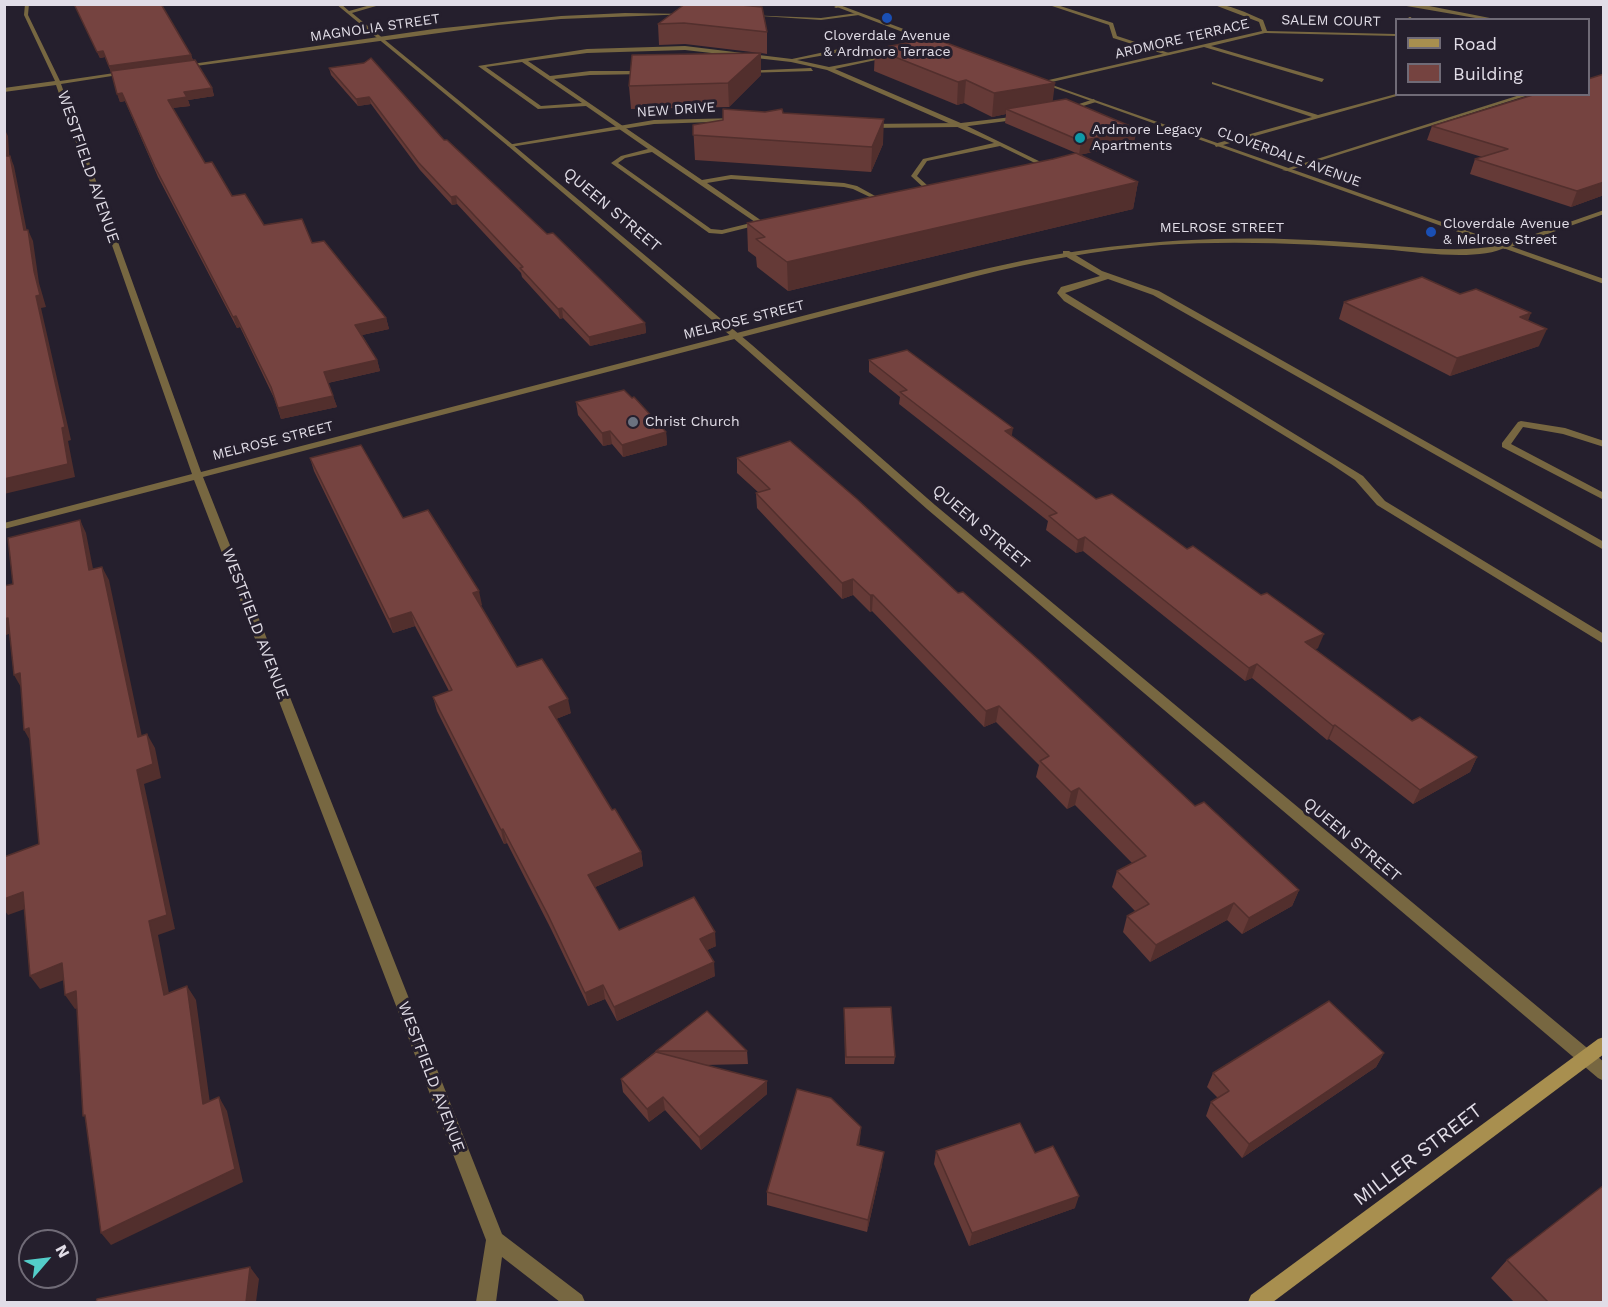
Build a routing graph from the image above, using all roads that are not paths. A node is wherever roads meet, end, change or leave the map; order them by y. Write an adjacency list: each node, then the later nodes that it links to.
1 (27, 4): 31 (street, WESTFIELD AVENUE)
2 (338, 4): 9 (street, QUEEN STREET)
3 (381, 4): 9 (street)
4 (848, 4): 8 (street)
5 (1048, 4): 19 (street)
6 (1214, 4): 14 (street, ARDMORE TERRACE)
7 (1397, 4): 13 (street)
8 (833, 6): 12 (street)
9 (349, 12): 16 (street, QUEEN STREET)
10 (696, 14): 16 (street, MAGNOLIA STREET)
11 (739, 15): 12 (street)
12 (857, 15): 17 (street)
13 (1487, 18)
14 (1265, 32): 15 (street, SALEM COURT); 18 (street, ARDMORE TERRACE)
15 (1395, 34)
16 (382, 39): 22 (street, MAGNOLIA STREET); 46 (street, QUEEN STREET)
17 (945, 46)
18 (1205, 46): 19 (street, ARDMORE TERRACE); 29 (street)
19 (1169, 54): 30 (street, ARDMORE TERRACE)
20 (523, 60): 21 (street); 27 (street); 37 (street)
21 (791, 60): 23 (street); 23 (street)
22 (174, 67)
23 (829, 69): 24 (street); 42 (street)
24 (736, 71)
25 (139, 72): 31 (street)
26 (657, 72): 27 (street)
27 (549, 78): 37 (street)
28 (1032, 78): 30 (street, CLOVERDALE AVENUE)
29 (1322, 80)
30 (1043, 82): 36 (street, CLOVERDALE AVENUE)
31 (58, 83): 33 (street); 67 (street, WESTFIELD AVENUE)
32 (1214, 83): 39 (street)
33 (4, 90)
34 (1395, 96): 39 (street)
35 (1524, 96): 50 (street)
36 (1094, 101): 38 (street); 47 (street, CLOVERDALE AVENUE)
37 (588, 104): 43 (street)
38 (1056, 112)
39 (1319, 117): 47 (street)
40 (1027, 118): 42 (street)
41 (751, 120): 43 (street, NEW DRIVE)
42 (961, 125): 44 (street); 45 (street)
43 (621, 126): 46 (street, NEW DRIVE); 48 (street)
44 (861, 126)
45 (1000, 144): 49 (street); 53 (street)
46 (510, 145): 65 (street, QUEEN STREET)
47 (1216, 145): 50 (street, CLOVERDALE AVENUE)
48 (655, 149): 51 (street); 60 (street)
49 (1033, 167)
50 (1285, 170): 61 (street, CLOVERDALE AVENUE)
51 (702, 182): 56 (street); 60 (street)
52 (948, 184): 53 (street)
53 (927, 188): 54 (street)
54 (916, 190)
55 (885, 195): 56 (street)
56 (874, 197): 57 (street)
57 (863, 200)
58 (1604, 212): 61 (street, MELROSE STREET)
59 (779, 219): 60 (street)
60 (761, 223)
61 (1502, 247): 62 (street, MELROSE STREET); 64 (street, CLOVERDALE AVENUE)
62 (1066, 253): 63 (street); 65 (street, MELROSE STREET)
63 (1108, 276): 70 (street); 71 (street)
64 (1604, 282)
65 (736, 336): 67 (street, MELROSE STREET); 73 (street, QUEEN STREET)
66 (1604, 444): 68 (street)
67 (197, 474): 69 (street, MELROSE STREET); 75 (street, WESTFIELD AVENUE)
68 (1604, 497)
69 (4, 526)
70 (1604, 547)
71 (1604, 640)
72 (1604, 1044): 73 (main road, MILLER STREET)
73 (1585, 1058): 74 (street, QUEEN STREET); 78 (main road, MILLER STREET)
74 (1604, 1073)
75 (495, 1240): 76 (street, WESTFIELD AVENUE); 77 (street)
76 (486, 1302)
77 (575, 1302)
78 (1258, 1302)

